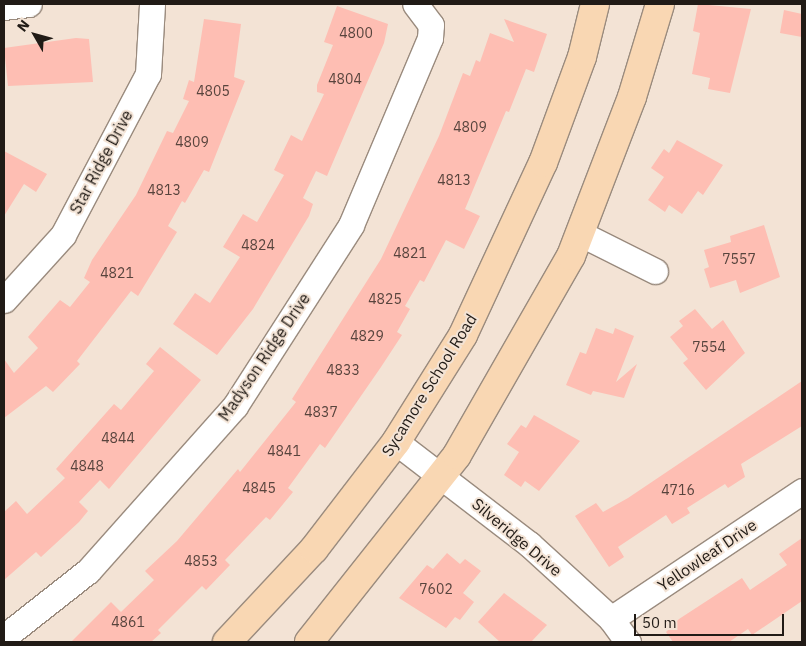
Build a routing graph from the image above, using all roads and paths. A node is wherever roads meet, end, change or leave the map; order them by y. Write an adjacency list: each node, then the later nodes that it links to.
1 (29, 4): 5 (street)
2 (152, 4): 9 (street, Star Ridge Drive)
3 (595, 4): 10 (main road, Sycamore School Road)
4 (660, 4): 7 (main road)
5 (4, 7)
6 (420, 9): 14 (street, Madyson Ridge Drive)
7 (579, 233): 8 (street); 11 (main road)
8 (655, 271)
9 (4, 300)
10 (396, 442): 11 (street, Silveridge Drive); 15 (main road, Sycamore School Road)
11 (443, 476): 13 (street, Silveridge Drive); 16 (main road)
12 (802, 491): 13 (street, Yellowleaf Drive)
13 (611, 619): 17 (street, Silveridge Drive)
14 (4, 637)
15 (227, 642)
16 (309, 642)
17 (628, 642)

